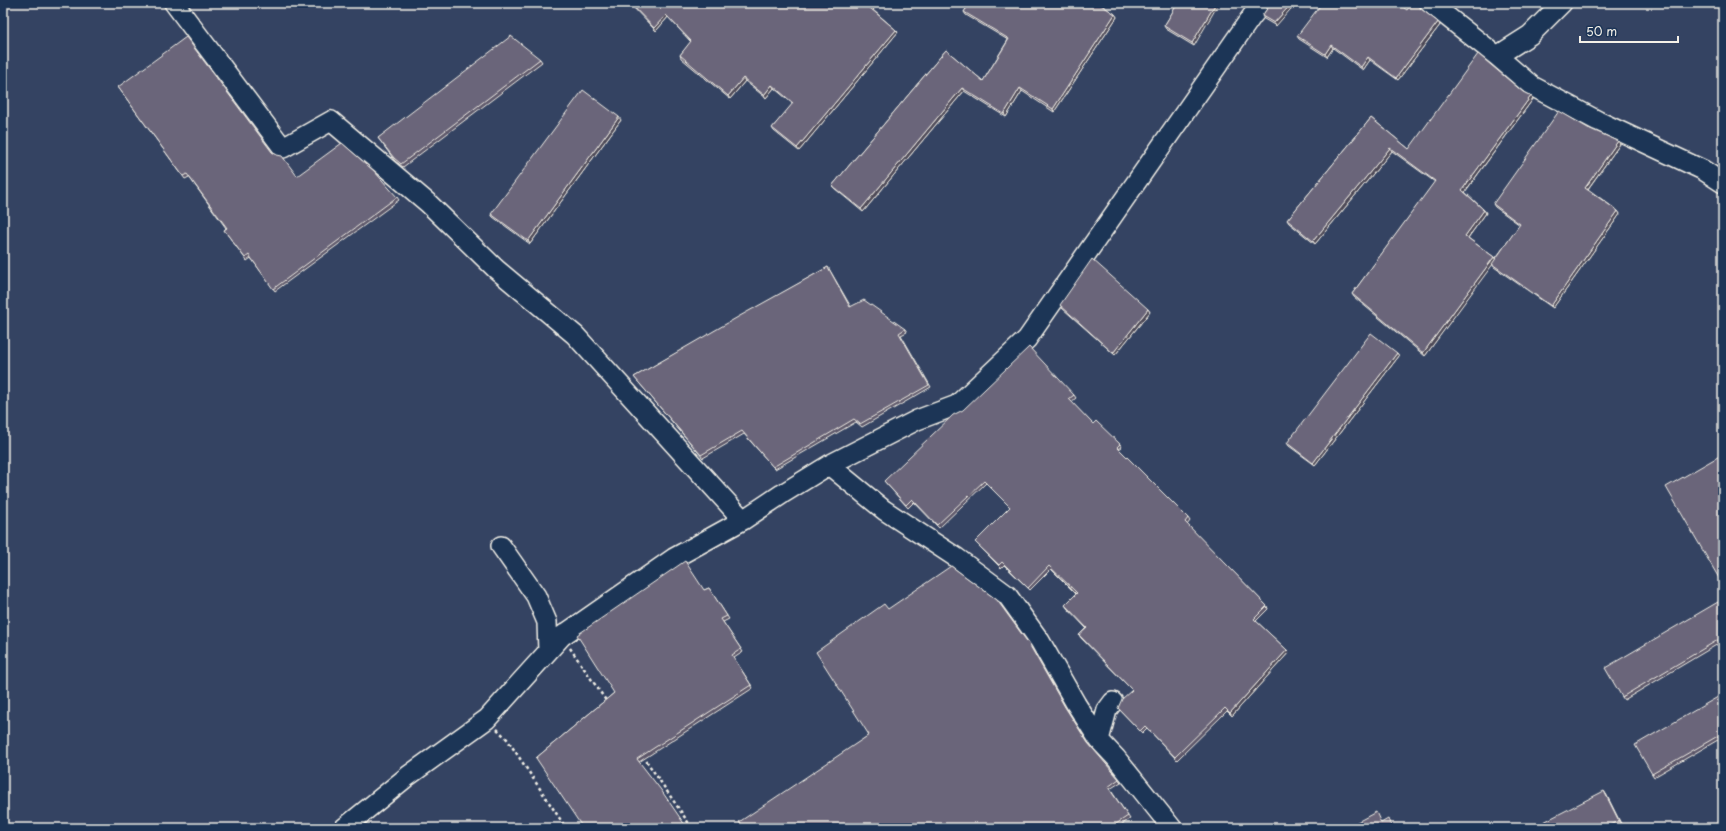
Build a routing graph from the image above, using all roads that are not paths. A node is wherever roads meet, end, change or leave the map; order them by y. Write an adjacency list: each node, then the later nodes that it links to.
1 (174, 3): 8 (street)
2 (1263, 3): 7 (street)
3 (1430, 3): 5 (street)
4 (1562, 3): 5 (street)
5 (1497, 56): 6 (street)
6 (1723, 183)
7 (829, 465): 8 (street); 12 (street)
8 (743, 520): 10 (street)
9 (501, 546): 10 (street)
10 (548, 651): 13 (street)
11 (1113, 702): 12 (street)
12 (1099, 740): 14 (street)
13 (344, 828)
14 (1172, 828)

